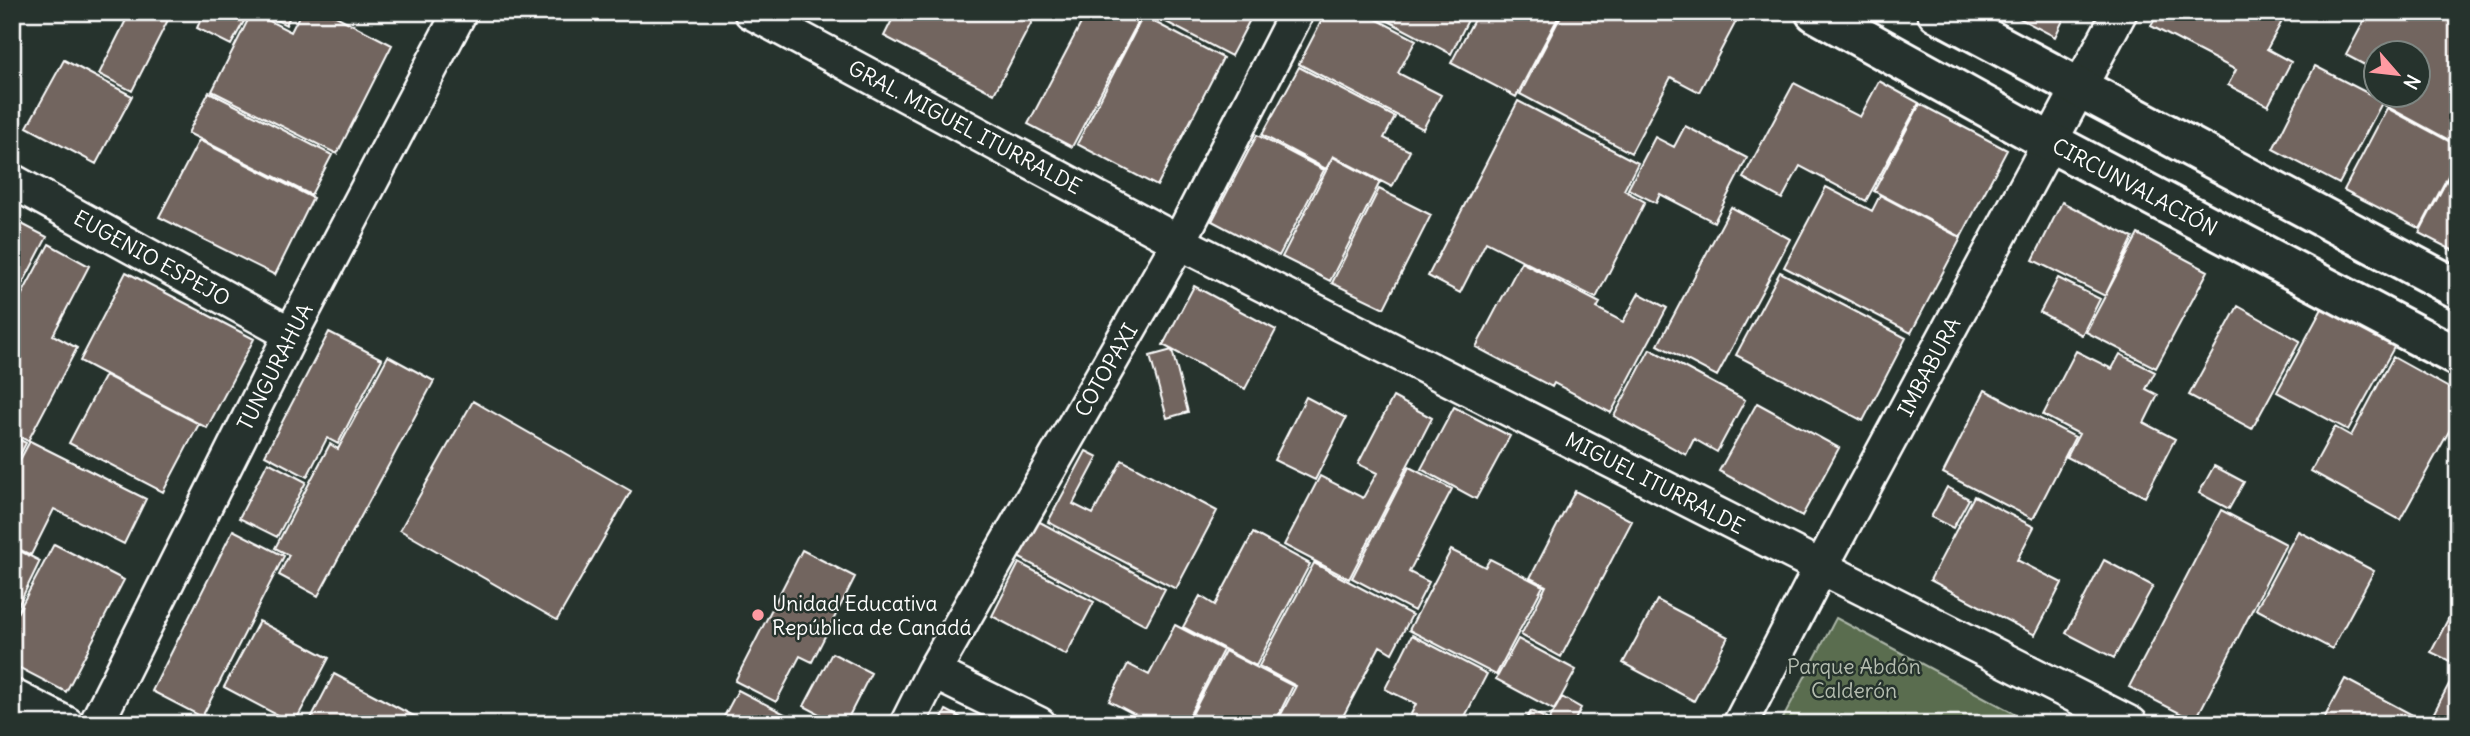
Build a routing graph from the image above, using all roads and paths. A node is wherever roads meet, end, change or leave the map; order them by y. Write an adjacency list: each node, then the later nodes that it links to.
1 (460, 12): 12 (street, TUNGURAHUA)
2 (751, 12): 10 (street, GRAL. MIGUEL ITURRALDE)
3 (1297, 12): 10 (street, COTOPAXI)
4 (1815, 12): 8 (main road, CIRCUNVALACIÓN)
5 (1937, 12): 7 (main road)
6 (2120, 12): 7 (street, IMBABURA)
7 (2081, 89): 8 (street, IMBABURA); 11 (main road)
8 (2050, 142): 13 (main road, CIRCUNVALACIÓN); 14 (street, IMBABURA)
9 (12, 181): 12 (street, EUGENIO ESPEJO)
10 (1179, 242): 14 (street, MIGUEL ITURRALDE); 15 (street, COTOPAXI)
11 (2458, 289)
12 (291, 334): 18 (street, TUNGURAHUA)
13 (2458, 357)
14 (1821, 567): 21 (street, IMBABURA); 22 (street, MIGUEL ITURRALDE)
15 (933, 672): 19 (street, COTOPAXI); 20 (street)
16 (12, 696): 17 (street)
17 (67, 724)
18 (96, 724)
19 (908, 724)
20 (1039, 724)
21 (1740, 724)
22 (2131, 724)

